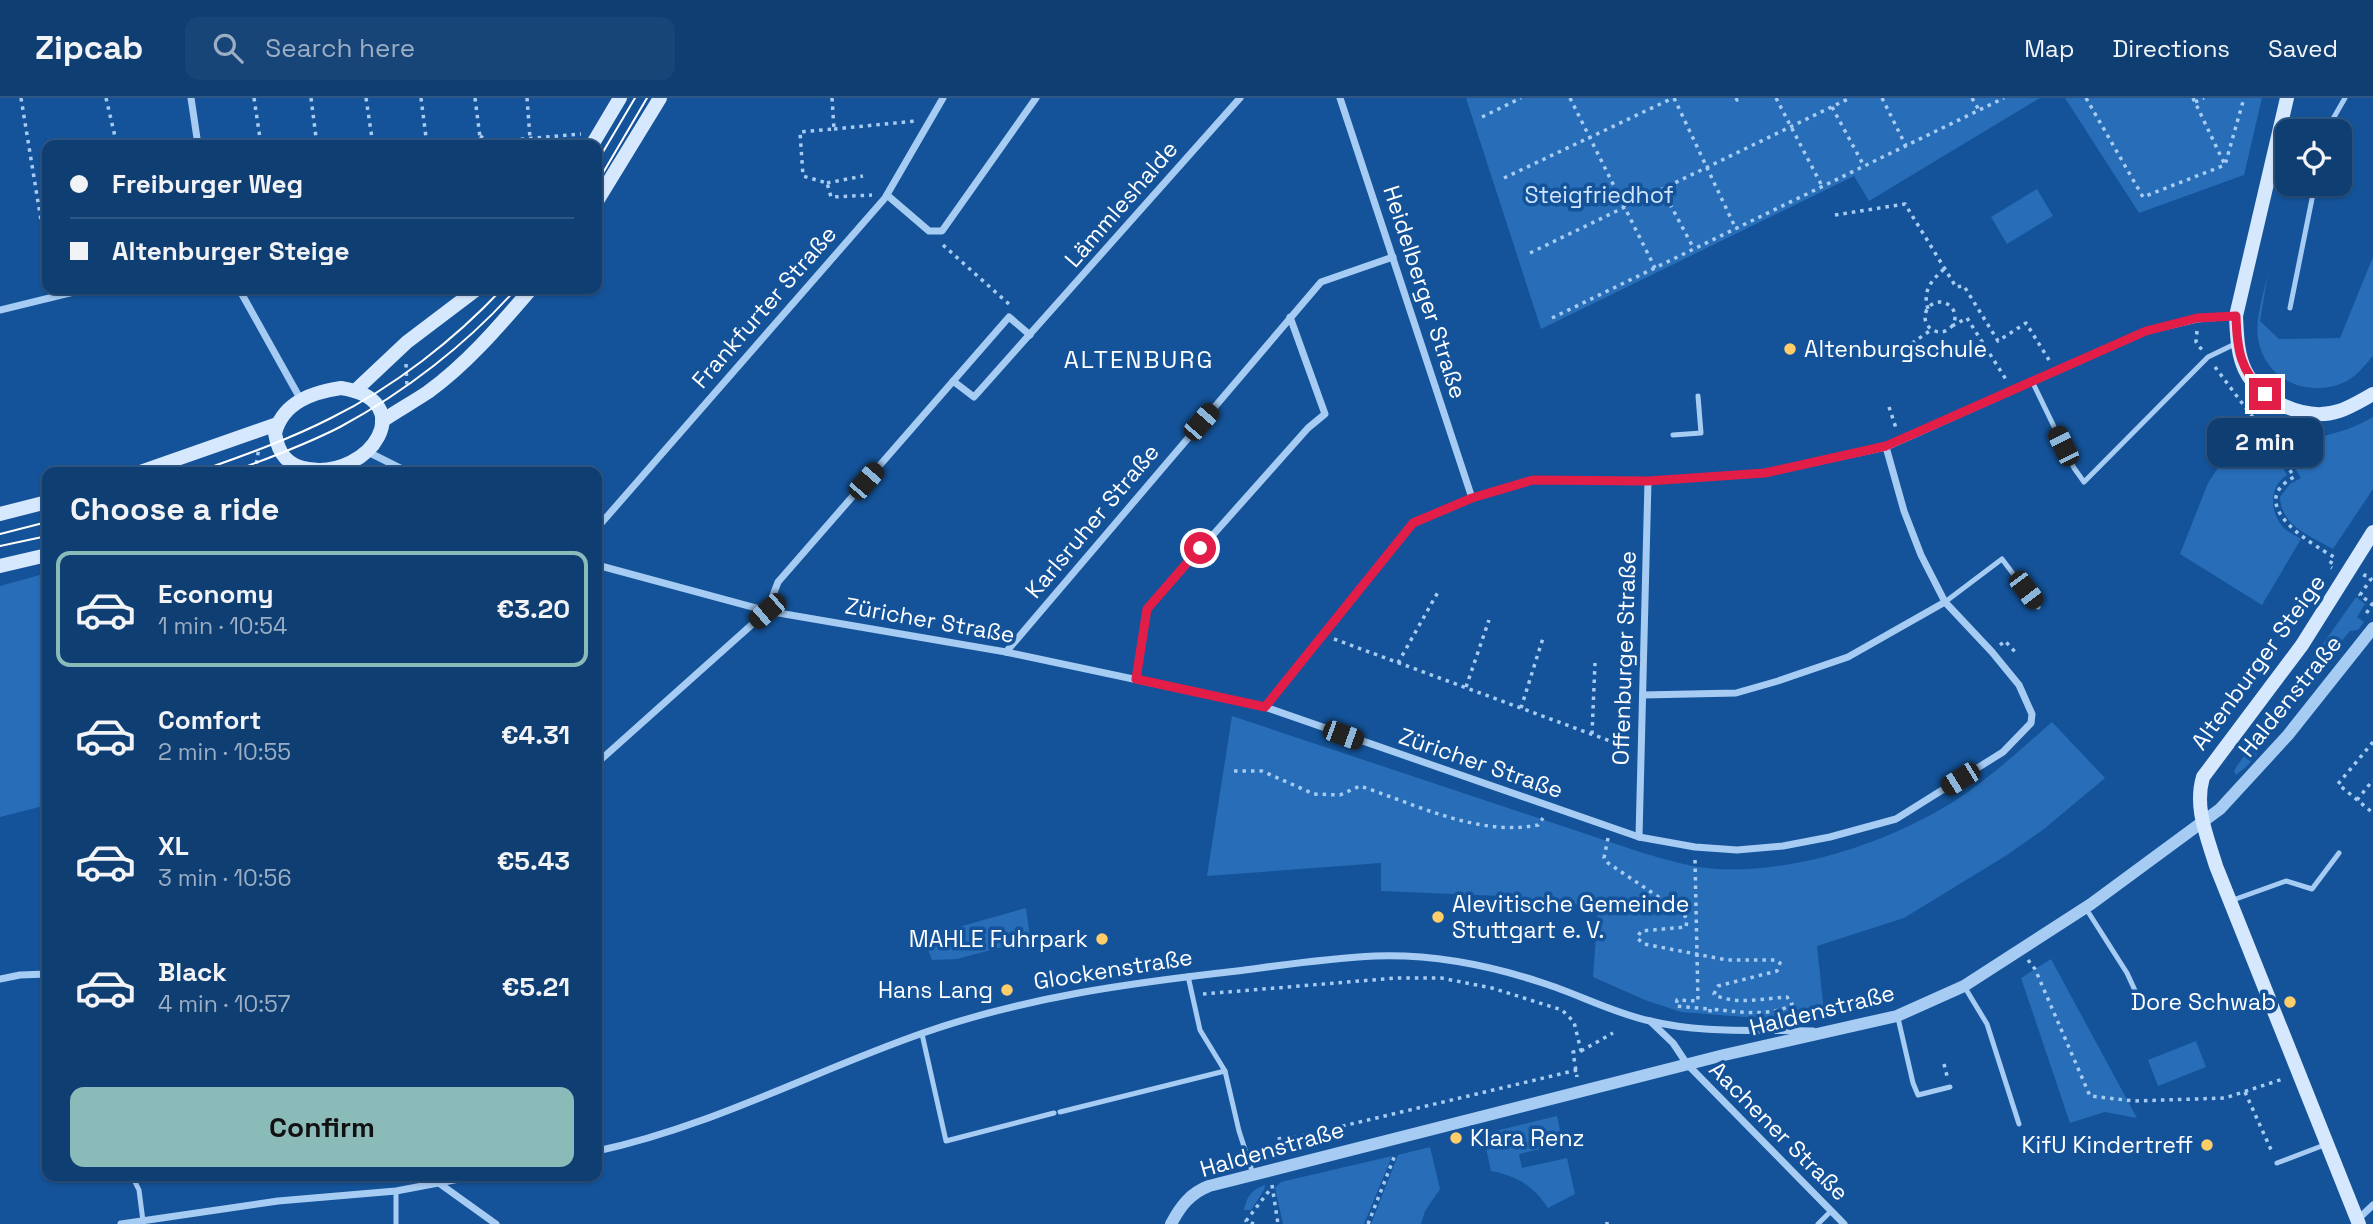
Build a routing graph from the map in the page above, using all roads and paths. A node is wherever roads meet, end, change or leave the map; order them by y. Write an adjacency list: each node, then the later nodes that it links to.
1 (21, 98): 67 (path)
2 (106, 98): 43 (path)
3 (191, 98): 44 (street)
4 (254, 98): 45 (path)
5 (311, 98): 46 (path)
6 (366, 98): 47 (path)
7 (421, 98): 48 (path)
8 (475, 98): 40 (path)
9 (527, 98): 41 (path)
10 (620, 98): 52 (main road)
11 (660, 98): 62 (main road)
12 (832, 98): 39 (path)
13 (943, 98): 35 (street, Frankfurter Straße)
14 (1036, 98): 69 (street)
15 (1240, 98): 88 (street, Lämmleshalde)
16 (1340, 98): 72 (street, Heidelberger Straße)
17 (1521, 98): 36 (path)
18 (1570, 98): 42 (path)
19 (1673, 98): 42 (path); 56 (path)
20 (1736, 98): 21 (path)
21 (1742, 98)
22 (1776, 98): 38 (path)
23 (1850, 98): 33 (path)
24 (1882, 98): 53 (path)
25 (1972, 98): 34 (path)
26 (2004, 98): 34 (path)
27 (2086, 98): 54 (path)
28 (2204, 98): 32 (path)
29 (2244, 98): 54 (path)
30 (2287, 98): 82 (main road)
31 (2345, 98): 37 (lane)
32 (2194, 100): 54 (path)
33 (1832, 107): 38 (path); 55 (path)
34 (1979, 110): 53 (path)
35 (933, 116): 39 (path); 63 (street, Frankfurter Straße)
36 (1482, 117)
37 (2333, 119)
38 (1790, 127): 56 (path); 60 (path)
39 (834, 129): 59 (path)
40 (480, 136): 49 (path); 50 (path)
41 (530, 138): 51 (path); 52 (path)
42 (1590, 138): 58 (path); 65 (path)
43 (116, 140)
44 (197, 140)
45 (260, 140)
46 (316, 140)
47 (372, 140)
48 (426, 140)
49 (480, 140)
50 (487, 140)
51 (510, 140)
52 (587, 140)
53 (1906, 146): 55 (path)
54 (2225, 165)
55 (1864, 166): 60 (path)
56 (1707, 168): 61 (path); 68 (path)
57 (863, 176): 59 (path)
58 (1504, 178)
59 (827, 183): 63 (path)
60 (1822, 186): 68 (path)
61 (1662, 189): 65 (path); 70 (path)
62 (602, 193)
63 (887, 195): 69 (street); 119 (street, Frankfurter Straße)
64 (2313, 196): 79 (lane)
65 (1625, 208): 71 (path); 73 (path)
66 (1835, 215): 74 (path)
67 (42, 226)
68 (1736, 229): 70 (path)
69 (929, 232): 88 (path)
70 (1694, 249): 73 (path)
71 (1530, 253)
72 (1394, 257): 83 (street, Karlsruher Straße); 116 (street, Heidelberger Straße)
73 (1655, 268): 84 (path)
74 (1945, 268): 80 (path); 91 (path)
75 (66, 294): 81 (street)
76 (243, 294): 101 (street)
77 (470, 294): 93 (main road)
78 (527, 294): 98 (main road)
79 (2290, 308)
80 (1928, 309): 86 (path); 87 (path)
81 (0, 310)
82 (2236, 316): 85 (street); 89 (main road)
83 (1290, 317): 135 (street, Karlsruher Straße); 138 (street)
84 (1552, 318)
85 (2197, 318): 92 (path); 96 (street)
86 (1952, 326): 87 (path); 95 (path)
87 (1931, 330): 90 (path)
88 (1033, 332): 94 (street); 94 (street, Lämmleshalde)
89 (2237, 342): 92 (lane); 99 (main road)
90 (1905, 348)
91 (2042, 349)
92 (2208, 357): 96 (lane); 121 (path)
93 (382, 366): 97 (main road); 98 (path)
94 (953, 381): 130 (street)
95 (2007, 381)
96 (2032, 381): 108 (street)
97 (356, 390): 101 (main road); 103 (main road)
98 (428, 391): 103 (main road)
99 (2373, 394)
100 (1698, 396): 106 (lane)
101 (301, 400): 105 (main road)
102 (1889, 407): 104 (path)
103 (382, 421): 109 (main road)
104 (1894, 422)
105 (277, 424): 110 (main road); 112 (main road)
106 (1673, 435)
107 (261, 441): 111 (path)
108 (1886, 446): 115 (street); 127 (street)
109 (368, 452): 113 (main road); 114 (street)
110 (154, 467)
111 (257, 467)
112 (297, 467)
113 (340, 467)
114 (398, 467)
115 (1648, 481): 116 (street); 140 (street, Offenburger Straße)
116 (1472, 498): 133 (street)
117 (42, 503): 118 (main road)
118 (0, 514)
119 (602, 522)
120 (2373, 532): 152 (main road, Altenburger Steige)
121 (2330, 554)
122 (42, 556): 123 (main road)
123 (0, 566)
124 (602, 566): 130 (street, Züricher Straße)
125 (2368, 584): 128 (path)
126 (1438, 592): 136 (path)
127 (1945, 602): 129 (lane); 140 (street); 155 (street, Züricher Straße)
128 (2369, 602)
129 (2038, 607)
130 (767, 611): 135 (street, Züricher Straße); 146 (street)
131 (1489, 620): 139 (path)
132 (2373, 628): 152 (street, Haldenstraße)
133 (1323, 635): 136 (path); 141 (street)
134 (1543, 638): 142 (path)
135 (1006, 653): 138 (street, Züricher Straße)
136 (1398, 663): 139 (path)
137 (1595, 663): 143 (path)
138 (1136, 679): 141 (street, Züricher Straße)
139 (1466, 687): 142 (path)
140 (1643, 695): 145 (street, Offenburger Straße)
141 (1265, 707): 150 (street, Züricher Straße)
142 (1521, 708): 143 (path)
143 (1592, 734): 145 (path)
144 (2373, 741): 149 (path)
145 (1641, 752): 154 (street, Offenburger Straße)
146 (602, 759)
147 (1234, 771): 150 (path)
148 (2373, 780): 149 (path)
149 (2357, 800): 151 (path)
150 (1551, 808): 153 (street, Züricher Straße)
151 (2373, 813)
152 (2203, 822): 157 (main road, Altenburger Steige); 158 (street, Haldenstraße)
153 (1611, 829): 154 (street, Züricher Straße); 159 (path)
154 (1639, 837): 155 (street, Züricher Straße)
155 (1695, 847): 160 (path)
156 (2339, 853): 157 (lane)
157 (2230, 901): 180 (main road, Altenburger Steige)
158 (2085, 907): 161 (street, Haldenstraße); 168 (lane)
159 (1687, 920): 160 (path); 162 (path)
160 (1695, 921): 162 (path)
161 (2021, 950): 166 (street, Haldenstraße); 182 (path)
162 (1696, 953): 169 (path); 169 (path)
163 (42, 974): 165 (street)
164 (1188, 976): 167 (lane); 172 (street, Glockenstraße); 175 (street, Glockenstraße)
165 (1, 978)
166 (1964, 986): 171 (street, Haldenstraße); 184 (lane)
167 (1191, 995): 176 (path); 179 (lane)
168 (2138, 997)
169 (1710, 1009): 170 (path)
170 (1710, 1016)
171 (1897, 1016): 173 (street, Haldenstraße); 181 (lane)
172 (1650, 1021): 173 (street, Glockenstraße); 177 (street, Glockenstraße)
173 (1828, 1031): 177 (street, Haldenstraße)
174 (1613, 1033): 176 (path)
175 (922, 1034): 179 (lane); 187 (street, Glockenstraße)
176 (1581, 1051): 178 (path)
177 (1687, 1064): 183 (street, Haldenstraße); 199 (street, Aachener Straße)
178 (1577, 1070): 183 (path); 185 (path)
179 (1225, 1071): 191 (lane)
180 (2299, 1074): 182 (path); 186 (main road, Altenburger Steige)
181 (1950, 1087)
182 (2245, 1092): 189 (path)
183 (1577, 1093): 190 (street, Haldenstraße)
184 (2019, 1124)
185 (1279, 1137)
186 (2327, 1144): 189 (lane); 201 (main road, Altenburger Steige)
187 (602, 1150)
188 (1395, 1155): 208 (path)
189 (2277, 1163)
190 (1269, 1170): 191 (street, Haldenstraße); 196 (path)
191 (1253, 1174): 205 (street, Haldenstraße)
192 (134, 1181): 200 (lane)
193 (438, 1181): 195 (street)
194 (451, 1181): 195 (street)
195 (441, 1183): 197 (street); 204 (street)
196 (1272, 1186): 206 (path); 207 (path)
197 (396, 1191): 200 (street); 203 (lane)
198 (2373, 1205): 201 (street)
199 (1831, 1211): 209 (lane); 210 (street, Aachener Straße)
200 (143, 1221): 202 (street)
201 (2356, 1223)
202 (121, 1224)
203 (396, 1224)
204 (496, 1224)
205 (1171, 1224)
206 (1254, 1224)
207 (1278, 1224)
208 (1368, 1224)
209 (1818, 1224)
210 (1844, 1224)

